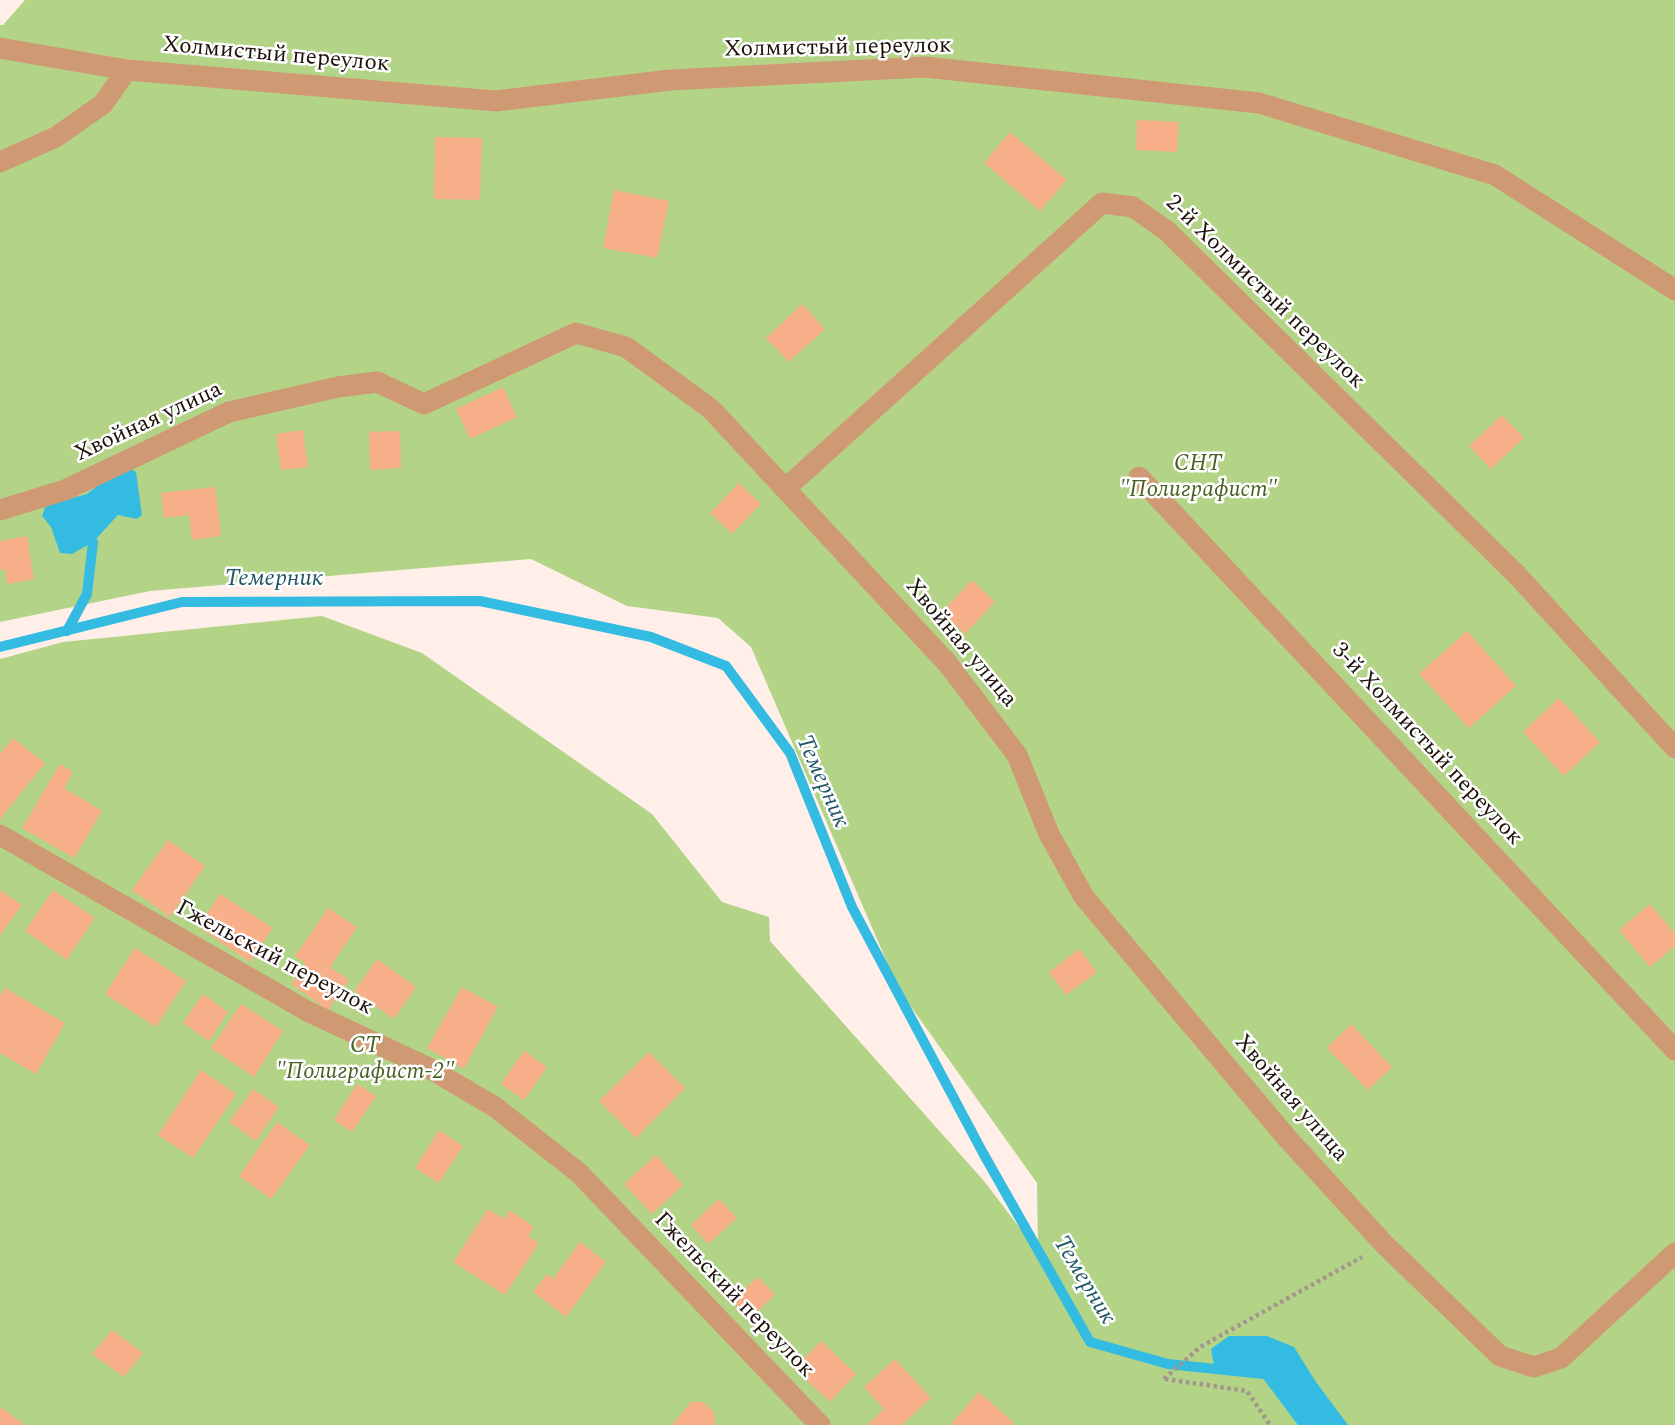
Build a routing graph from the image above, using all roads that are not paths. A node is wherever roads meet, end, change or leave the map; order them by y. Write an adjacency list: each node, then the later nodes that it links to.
1 (0, 48): 2 (street, Холмистый переулок)
2 (127, 70): 3 (street); 4 (street, Холмистый переулок)
3 (0, 162)
4 (1675, 290)
5 (1139, 477): 10 (street, 3-й Холмистый переулок)
6 (786, 488): 7 (street, Хвойная улица); 8 (street, 2-й Холмистый переулок); 11 (street, Хвойная улица)
7 (0, 510)
8 (1675, 748)
9 (0, 835): 12 (street, Гжельский переулок)
10 (1675, 1050)
11 (1675, 1253)
12 (820, 1425)

